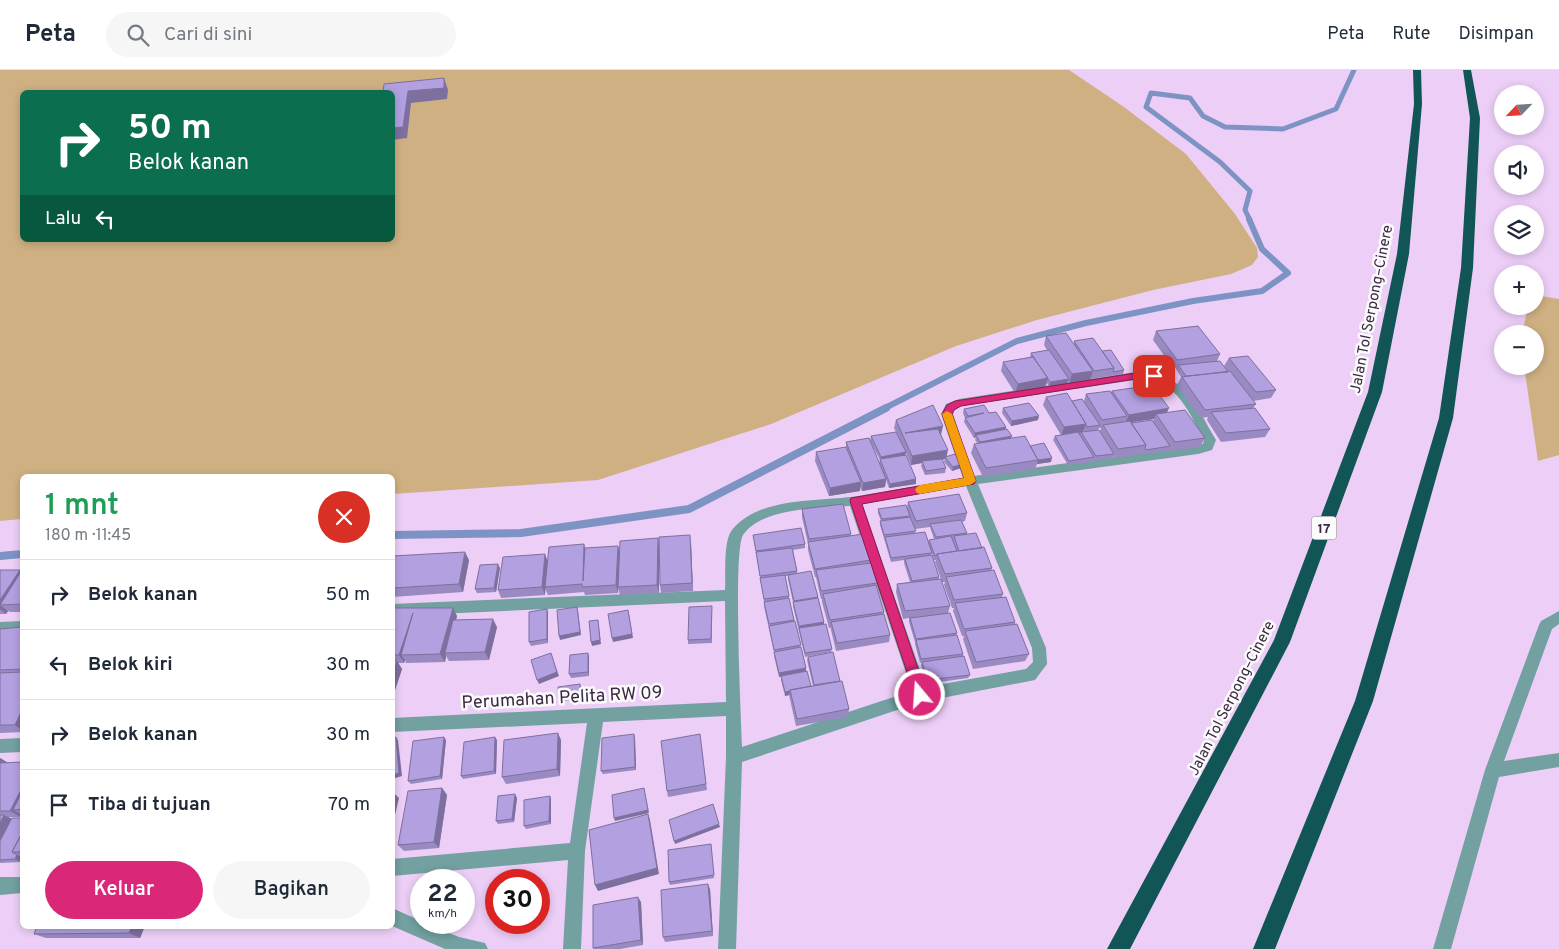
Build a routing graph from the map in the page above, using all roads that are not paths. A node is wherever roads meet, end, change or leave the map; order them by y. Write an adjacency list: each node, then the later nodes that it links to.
1 (1417, 70): 27 (highway, Jalan Tol Serpong–Cinere / 17)
2 (1467, 70): 28 (highway)
3 (970, 481): 3 (street); 4 (street); 10 (street)
4 (855, 501): 5 (street); 10 (street)
5 (732, 595): 6 (street); 11 (street)
6 (395, 610)
7 (1559, 617): 18 (street)
8 (20, 627): 9 (street)
9 (0, 628)
10 (920, 695): 16 (street)
11 (733, 709): 12 (street, Perumahan Pelita RW 09); 16 (street)
12 (596, 716): 13 (street, Perumahan Pelita RW 09); 19 (street)
13 (395, 724)
14 (20, 745): 15 (street)
15 (0, 746)
16 (734, 757): 26 (street)
17 (1559, 760): 18 (street)
18 (1493, 770): 29 (street)
19 (577, 850): 20 (street); 25 (street)
20 (395, 868)
21 (20, 885): 22 (street)
22 (0, 886)
23 (395, 918): 24 (street)
24 (479, 949)
25 (572, 949)
26 (727, 949)
27 (1118, 949)
28 (1264, 949)
29 (1442, 949)

